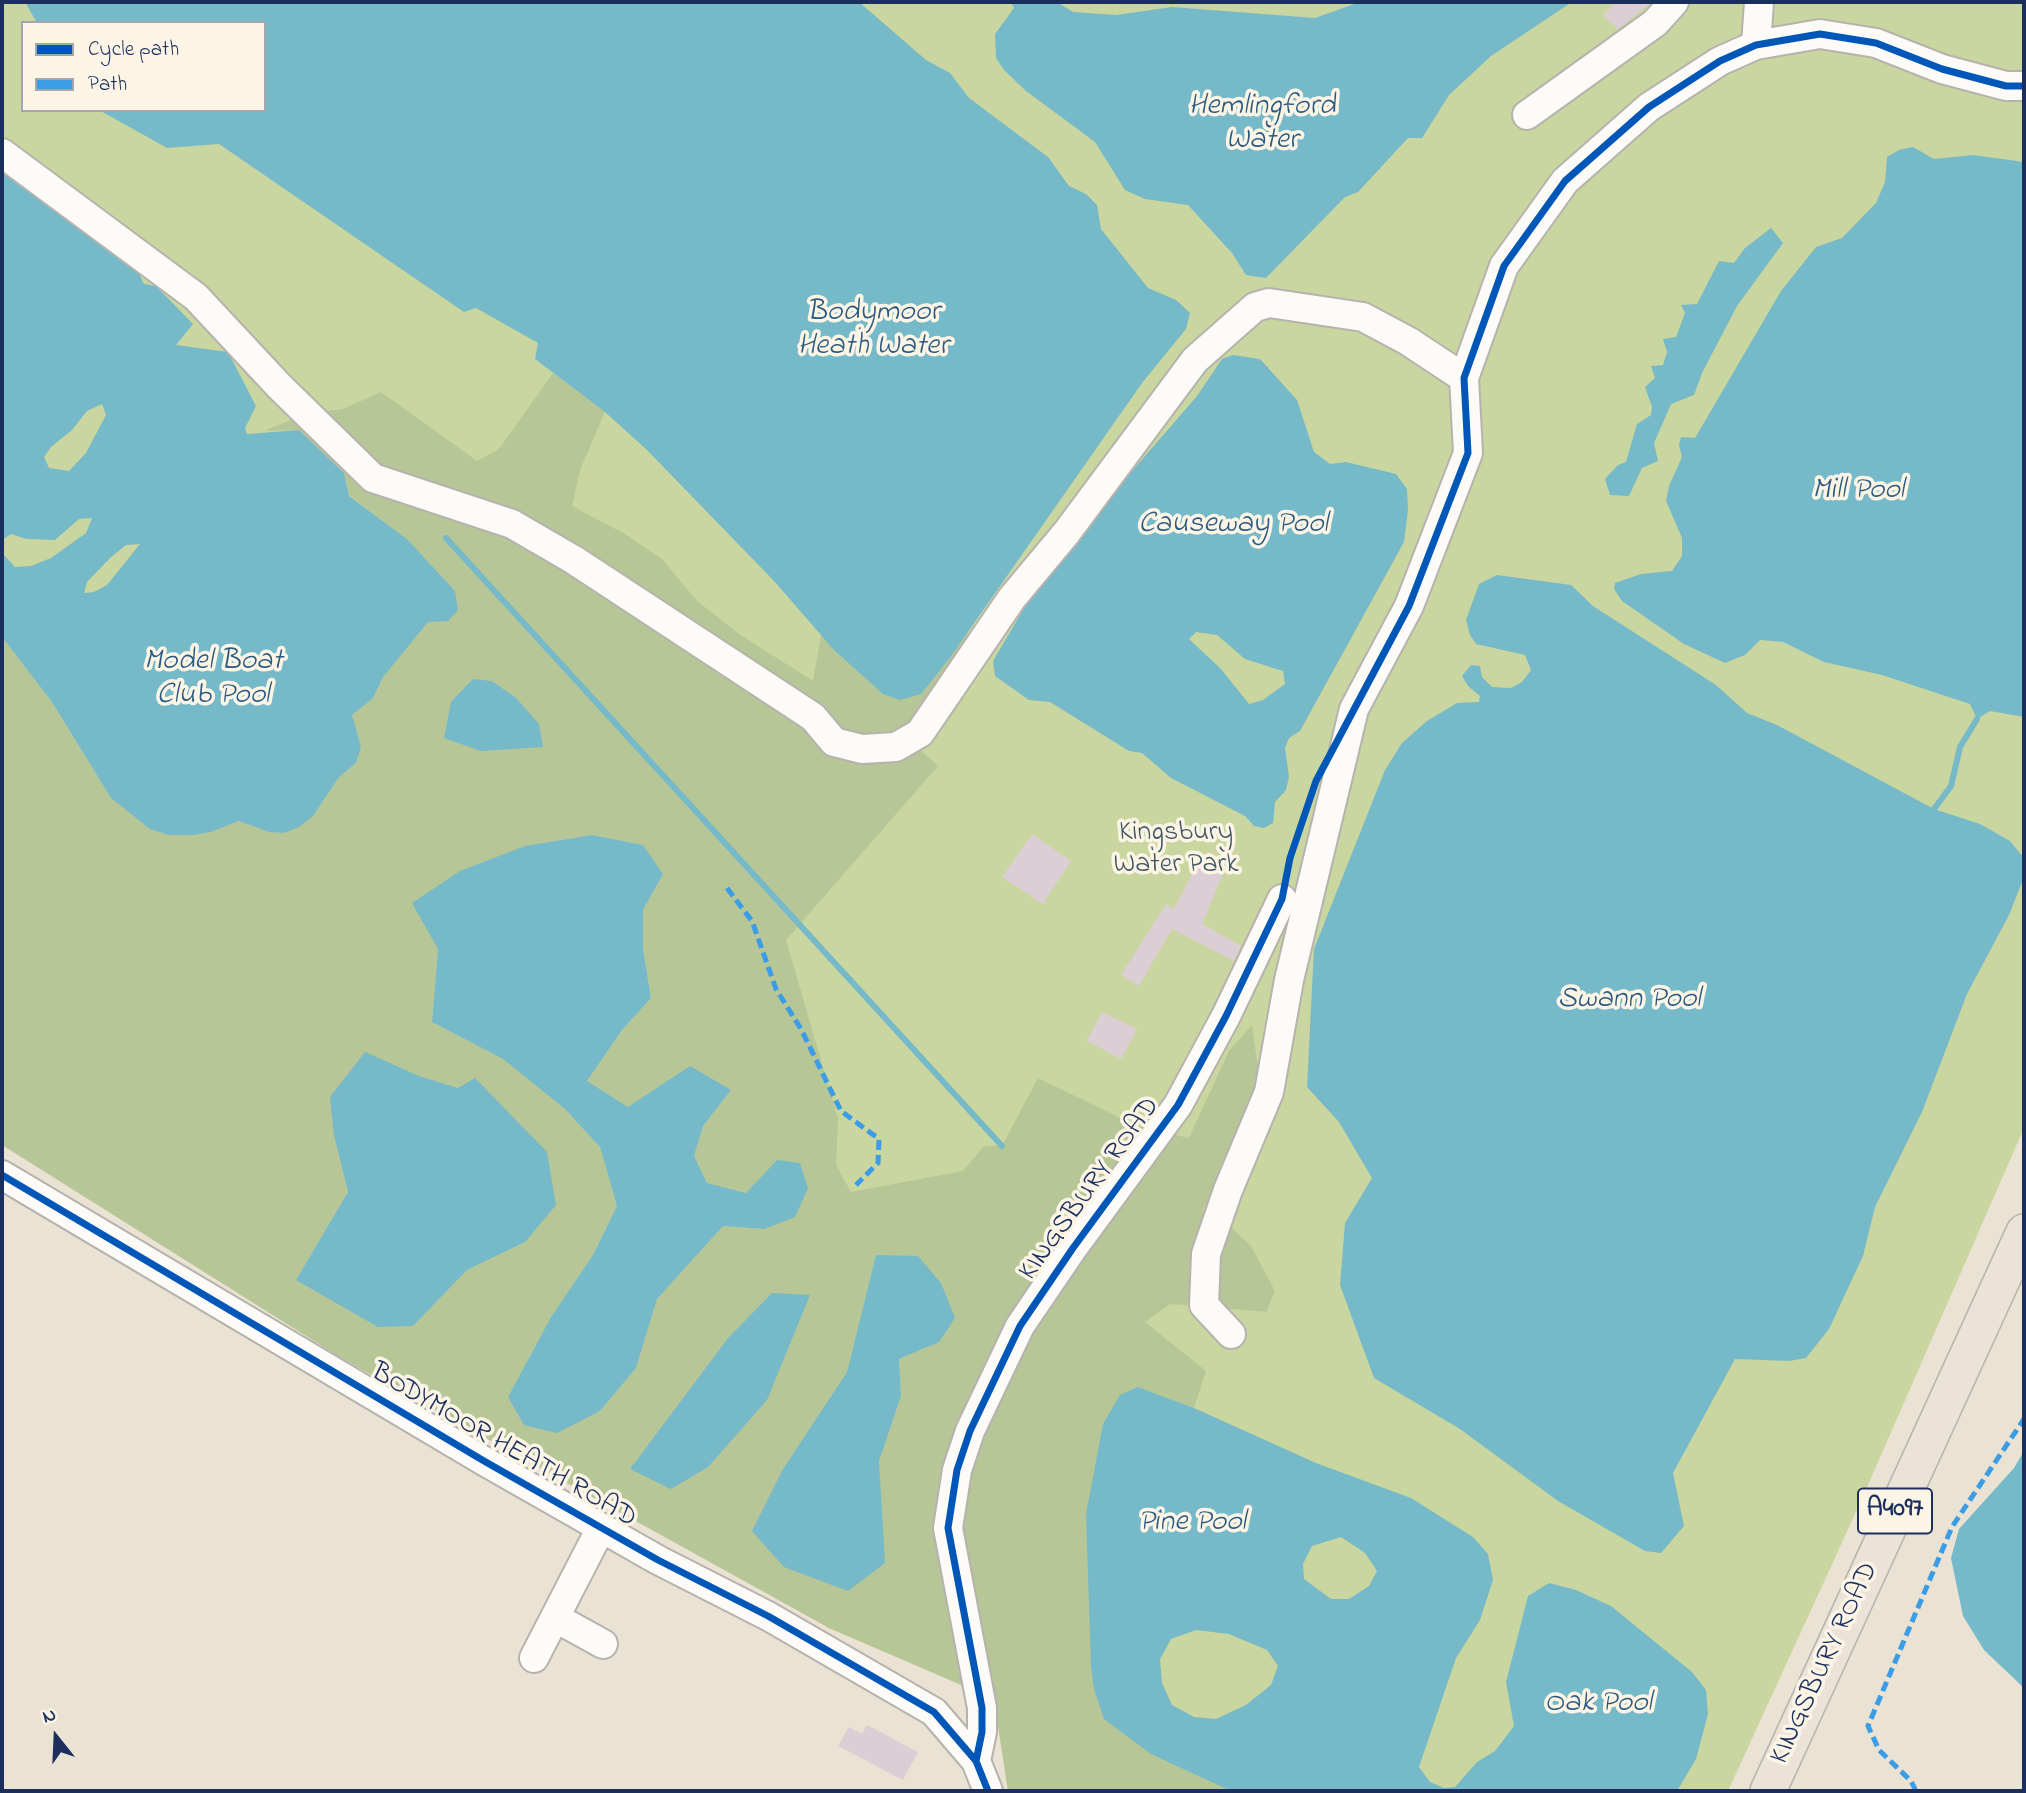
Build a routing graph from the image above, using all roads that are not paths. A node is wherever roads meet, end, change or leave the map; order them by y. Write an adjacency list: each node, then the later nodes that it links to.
1 (1674, 2): 5 (street)
2 (1759, 2): 3 (street)
3 (1756, 45): 4 (street); 7 (street)
4 (2024, 86)
5 (1527, 116)
6 (2, 153): 7 (street)
7 (1464, 378): 11 (street)
8 (1282, 899): 16 (street, KINGSBURY ROAD)
9 (2, 1175): 12 (street, BODYMOOR HEATH ROAD)
10 (2024, 1232): 18 (main road, KINGSBURY ROAD / A4097)
11 (1231, 1334)
12 (601, 1528): 13 (street); 16 (street, BODYMOOR HEATH ROAD)
13 (556, 1618): 14 (street); 15 (street)
14 (603, 1644)
15 (534, 1658)
16 (976, 1761): 17 (street)
17 (988, 1791)
18 (1768, 1791)

